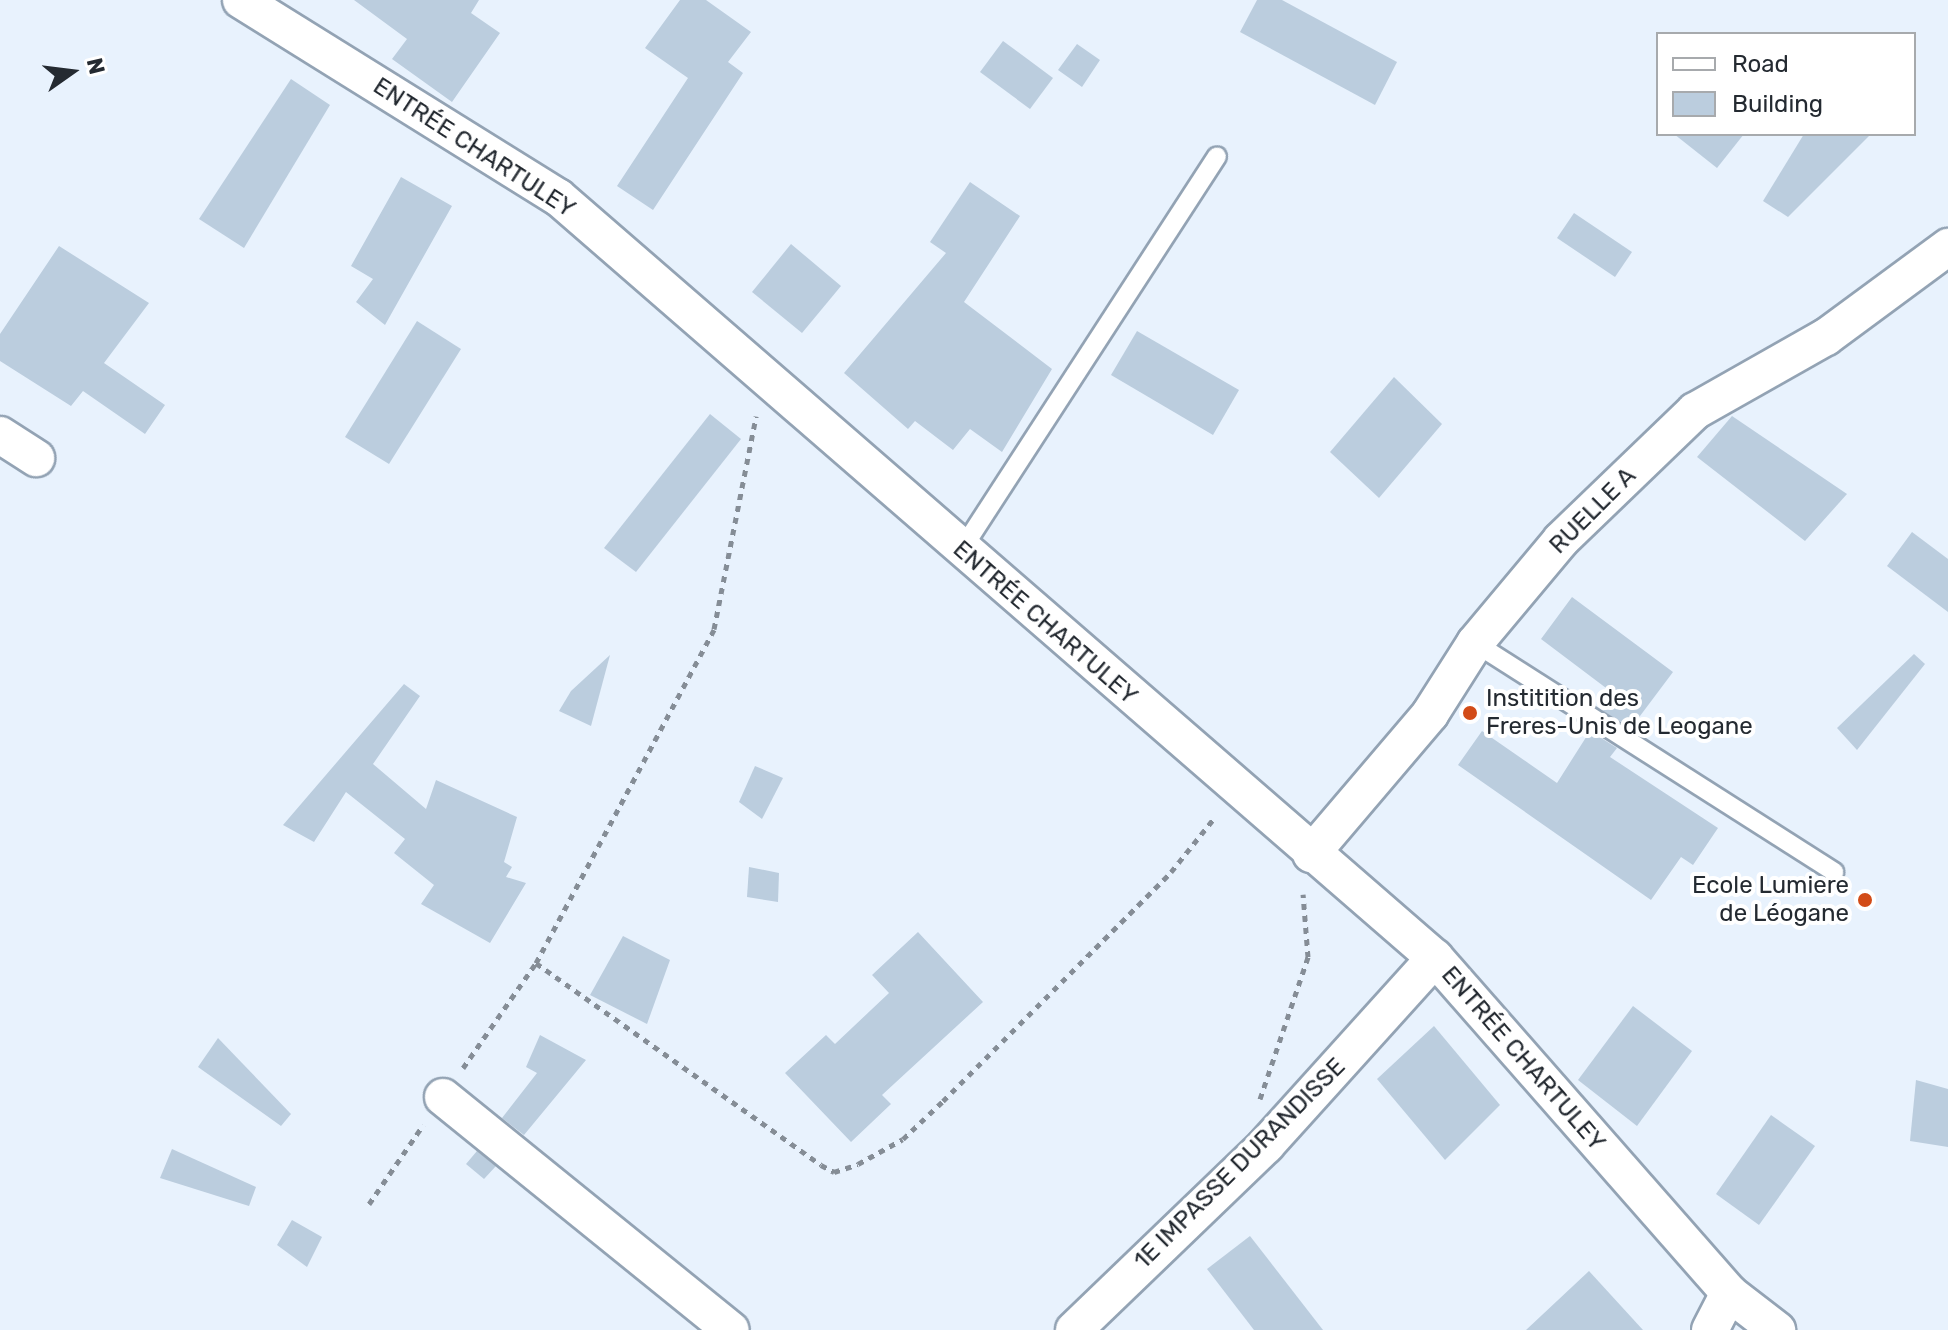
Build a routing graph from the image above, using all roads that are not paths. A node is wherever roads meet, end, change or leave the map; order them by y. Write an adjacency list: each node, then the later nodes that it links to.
1 (241, 0): 6 (street, ENTRÉE CHARTULEY)
2 (1217, 156): 6 (lane)
3 (1948, 247): 7 (street, RUELLE A)
4 (0, 435): 5 (street)
5 (36, 458)
6 (962, 549): 8 (street, ENTRÉE CHARTULEY)
7 (1475, 643): 8 (street, RUELLE A); 9 (lane)
8 (1311, 854): 10 (street, ENTRÉE CHARTULEY)
9 (1834, 872)
10 (1435, 958): 12 (street, ENTRÉE CHARTULEY); 14 (street, 1E IMPASSE DURANDISSE)
11 (443, 1097): 13 (street)
12 (1729, 1293): 15 (street); 16 (street, ENTRÉE CHARTULEY)
13 (731, 1330)
14 (1074, 1330)
15 (1710, 1330)
16 (1777, 1330)

